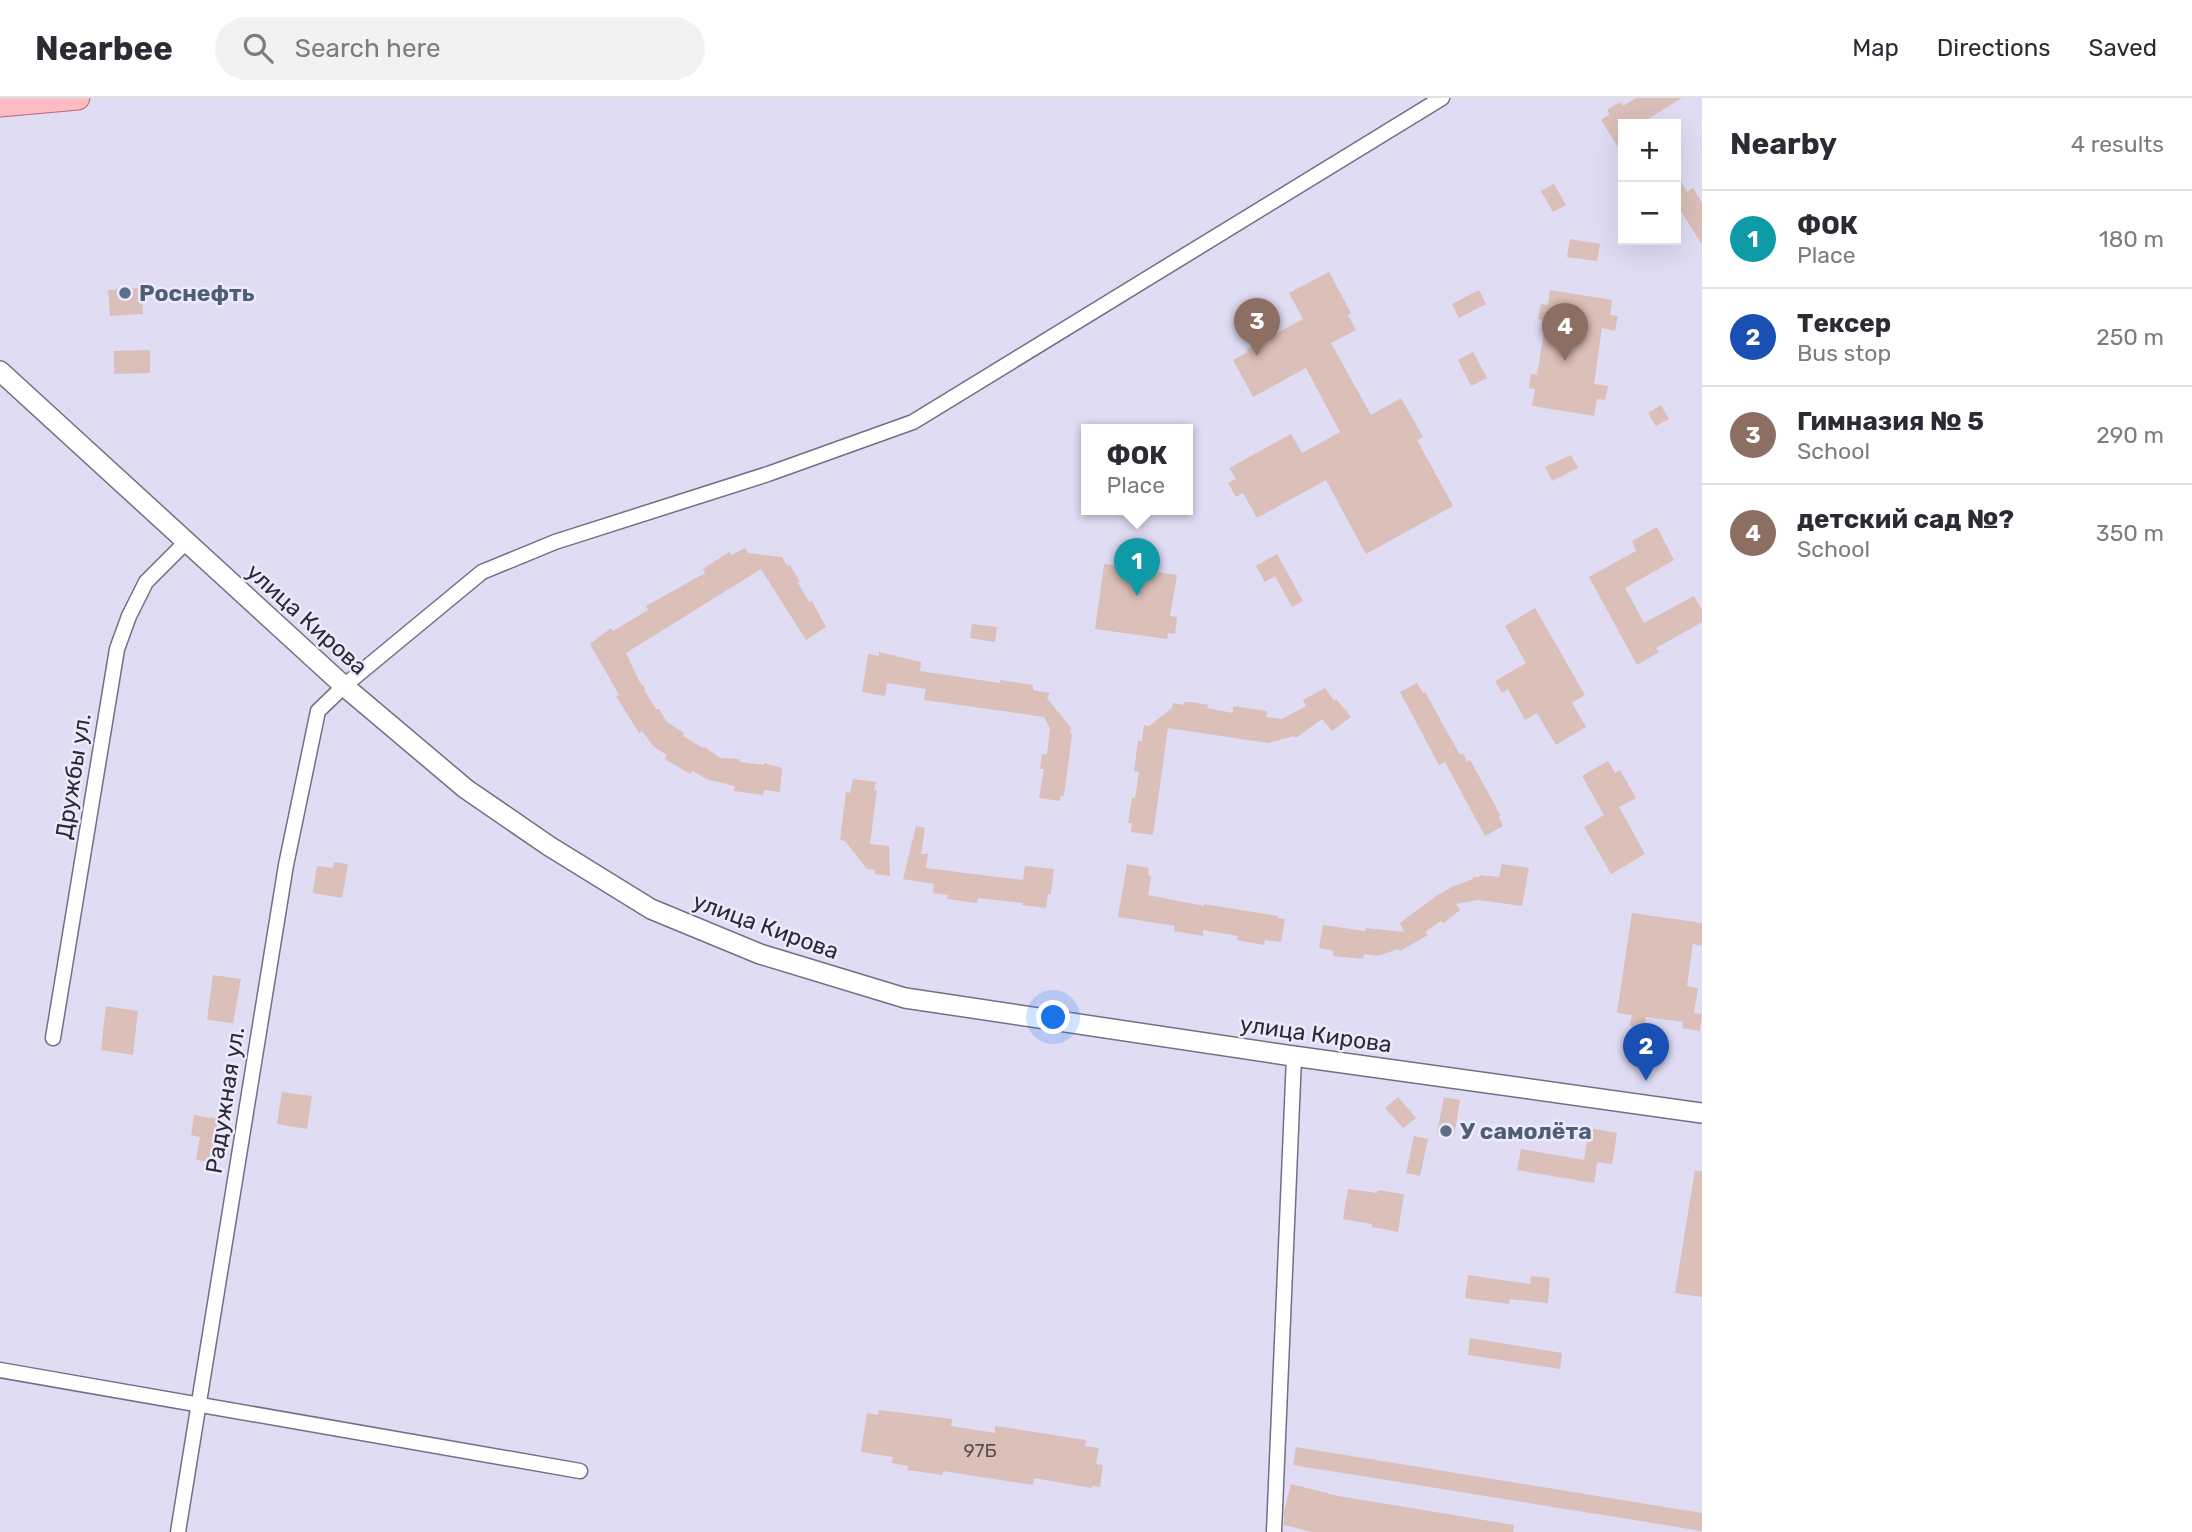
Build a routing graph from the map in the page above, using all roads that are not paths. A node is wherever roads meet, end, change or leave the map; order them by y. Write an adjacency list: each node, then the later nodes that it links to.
1 (78, 98): 3 (main road)
2 (1443, 98): 6 (street, Радужная ул.)
3 (0, 105)
4 (0, 371): 5 (main road, улица Кирова)
5 (186, 542): 6 (main road, улица Кирова); 7 (street, Дружбы ул.)
6 (344, 686): 8 (main road, улица Кирова); 11 (street, Радужная ул.)
7 (53, 1038)
8 (1294, 1057): 9 (main road, улица Кирова); 14 (street)
9 (1702, 1113)
10 (0, 1370): 11 (street)
11 (199, 1405): 12 (street); 13 (street, Радужная ул.)
12 (580, 1471)
13 (178, 1532)
14 (1274, 1532)

